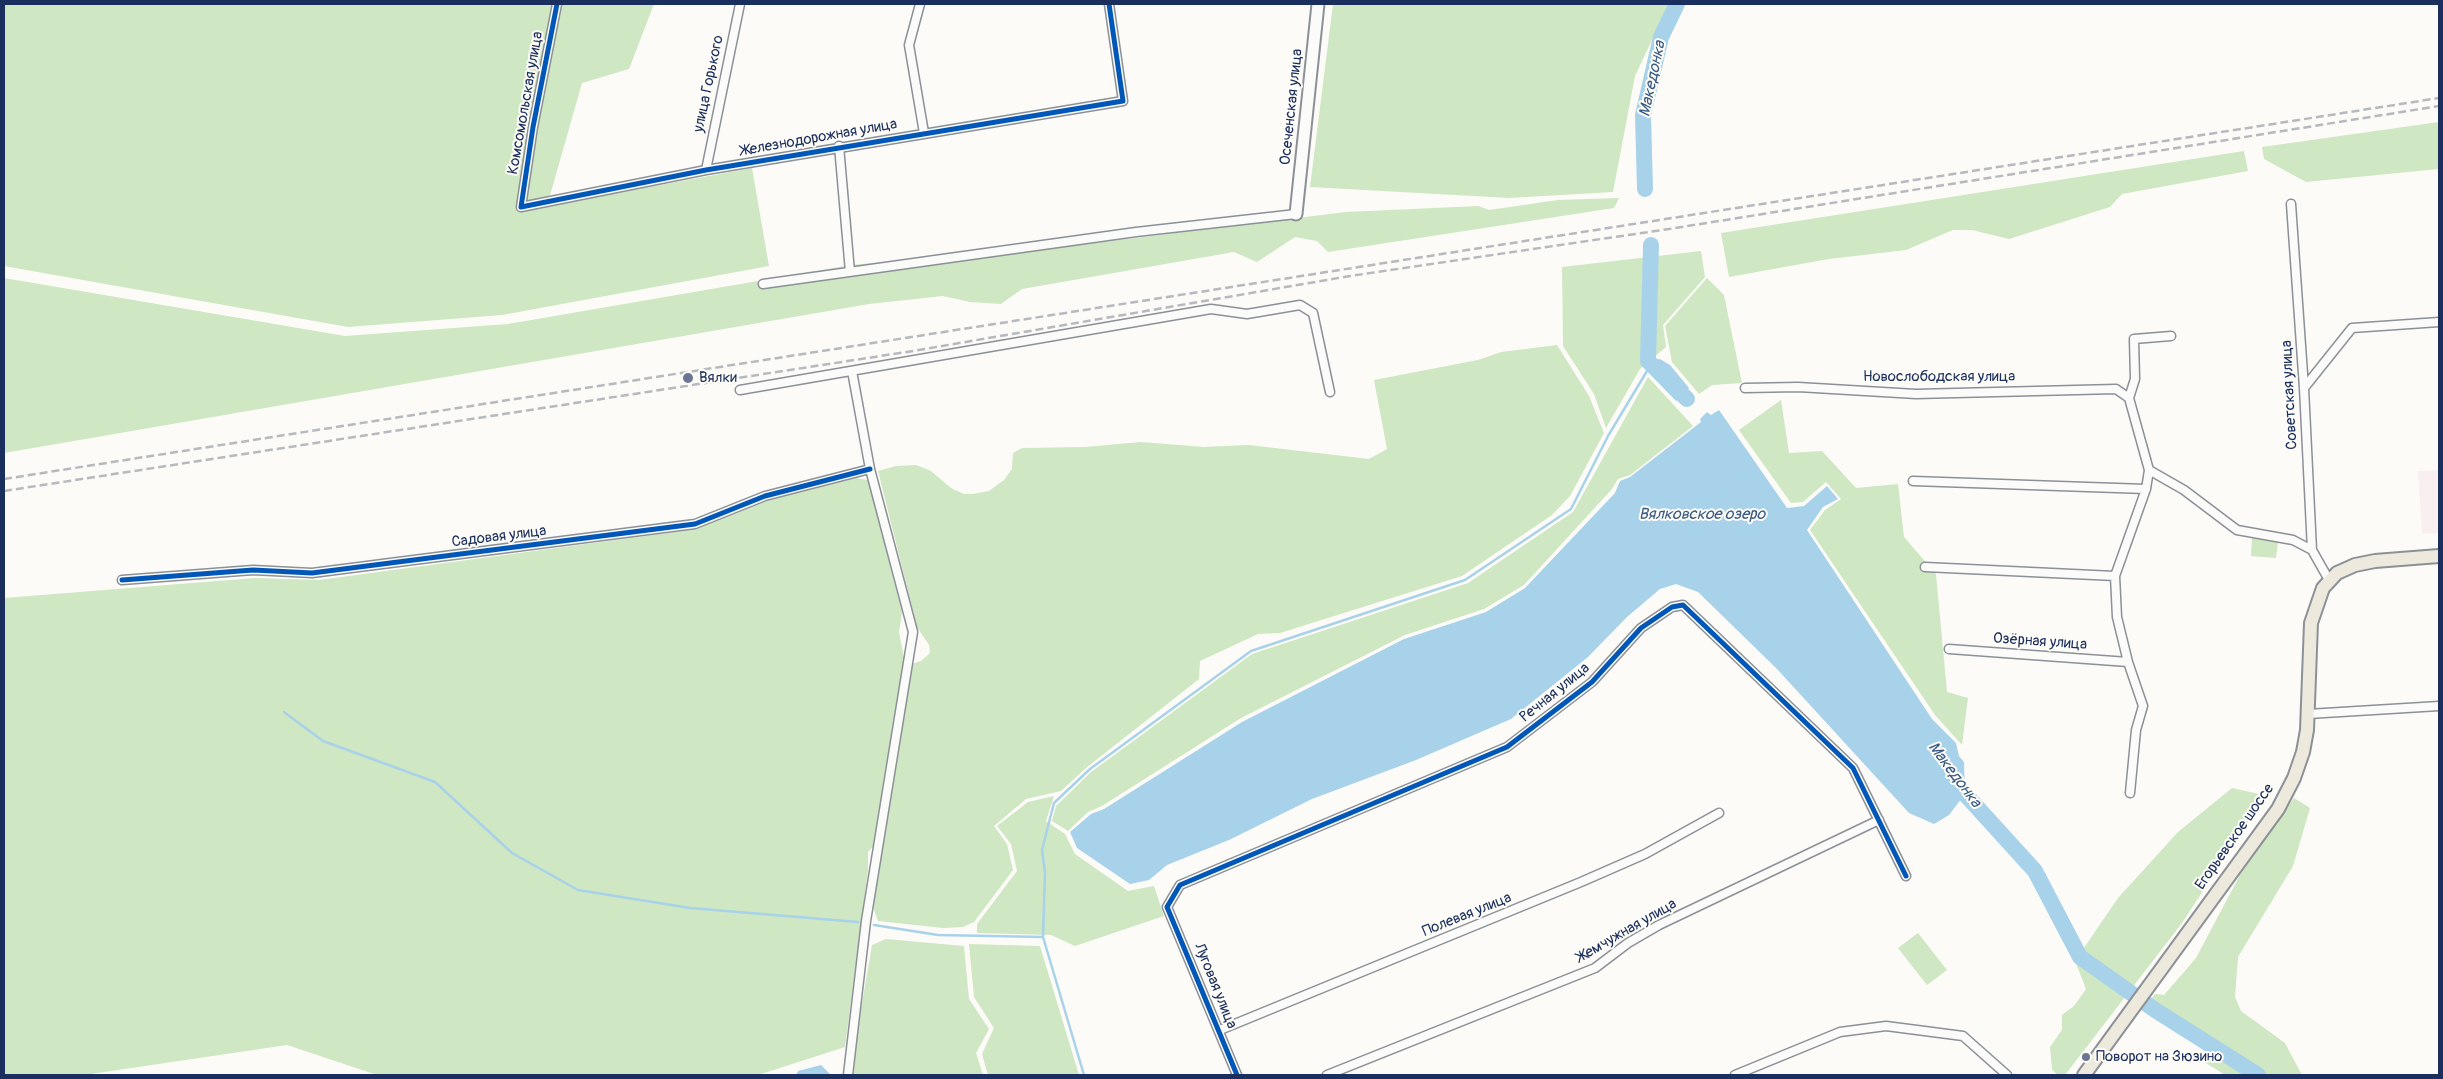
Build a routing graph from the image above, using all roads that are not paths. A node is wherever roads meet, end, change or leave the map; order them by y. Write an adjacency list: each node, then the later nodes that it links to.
1 (557, 4): 10 (street, Комсомольская улица)
2 (740, 4): 8 (street, улица Горького)
3 (920, 4): 6 (street)
4 (1109, 4): 6 (street, Железнодорожная улица)
5 (1318, 4): 11 (street, Осеченская улица)
6 (924, 133): 7 (street, Железнодорожная улица)
7 (839, 146): 8 (street, Железнодорожная улица); 12 (street)
8 (706, 170): 10 (street, Железнодорожная улица)
9 (2291, 204): 18 (street, Советская улица)
10 (521, 208)
11 (1296, 214): 12 (street)
12 (850, 272): 13 (street)
13 (763, 284)
14 (2439, 322): 18 (street)
15 (2170, 336): 21 (street)
16 (852, 371): 19 (street); 20 (street); 22 (street)
17 (1745, 388): 21 (street, Новослободская улица)
18 (2304, 388): 26 (street, Советская улица)
19 (740, 390)
20 (1330, 392)
21 (2129, 398): 23 (street)
22 (870, 469): 30 (street, Садовая улица); 42 (street)
23 (2149, 470): 25 (street); 26 (street)
24 (1913, 482): 25 (street)
25 (2146, 489): 29 (street)
26 (2312, 550): 31 (street, Советская улица)
27 (2439, 556): 31 (main road)
28 (1925, 567): 29 (street)
29 (2115, 576): 33 (street)
30 (122, 580)
31 (2329, 580): 35 (main road, Егорьевское шоссе)
32 (1949, 649): 33 (street, Озёрная улица)
33 (2128, 662): 36 (street)
34 (2439, 706): 35 (street)
35 (2308, 714): 47 (main road, Егорьевское шоссе)
36 (2130, 793)
37 (1719, 814): 41 (street, Полевая улица)
38 (1880, 820): 39 (street, Речная улица); 40 (street, Речная улица); 44 (street, Жемчужная улица)
39 (1906, 876)
40 (1167, 907): 41 (street, Луговая улица)
41 (1220, 1030): 43 (street, Луговая улица)
42 (848, 1075)
43 (1237, 1075)
44 (1327, 1075)
45 (1735, 1075): 46 (street)
46 (2007, 1075)
47 (2084, 1075)

